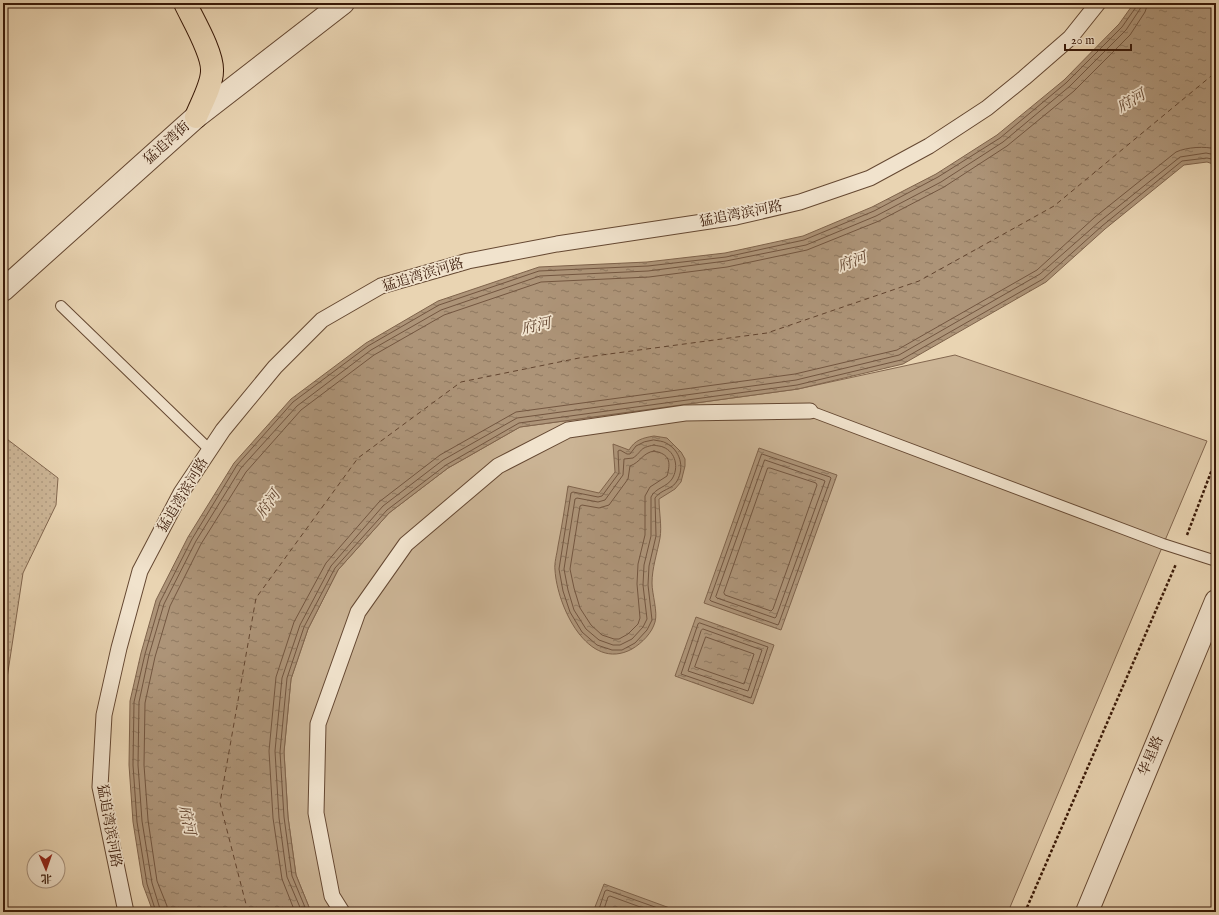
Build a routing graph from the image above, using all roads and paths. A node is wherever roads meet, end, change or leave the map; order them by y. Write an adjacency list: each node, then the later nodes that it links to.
1 (185, 3): 4 (main road)
2 (1098, 3): 8 (street, 猛追湾滨河路)
3 (341, 4): 4 (street, 猛追湾街)
4 (196, 117): 5 (street, 猛追湾街)
5 (3, 290)
6 (61, 306): 8 (lane)
7 (810, 411): 10 (lane); 14 (street)
8 (210, 450): 13 (street, 猛追湾滨河路)
9 (1216, 459): 10 (path)
10 (1182, 550): 11 (lane); 15 (path)
11 (1216, 561)
12 (1216, 601): 16 (street, 华星路)
13 (126, 912)
14 (342, 912)
15 (1026, 912)
16 (1086, 912)

